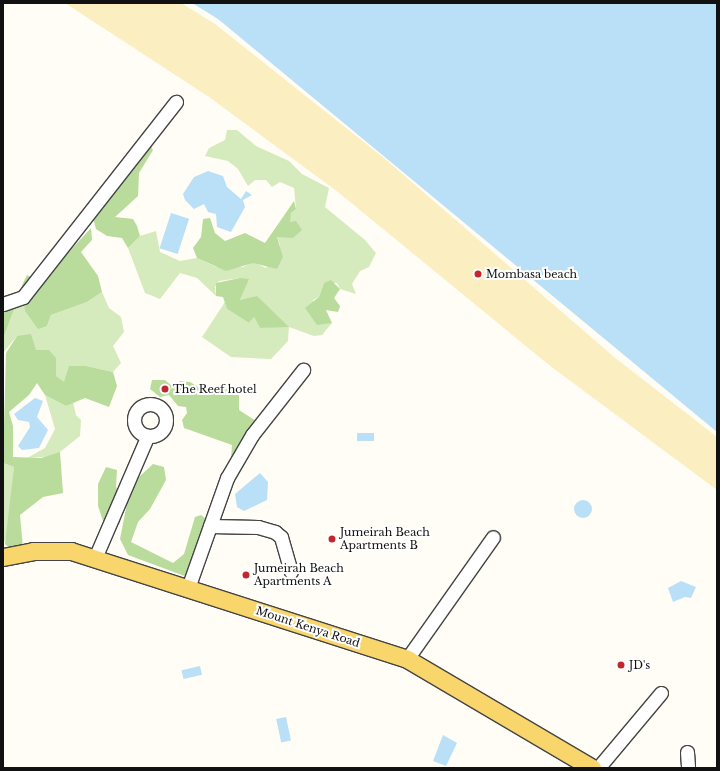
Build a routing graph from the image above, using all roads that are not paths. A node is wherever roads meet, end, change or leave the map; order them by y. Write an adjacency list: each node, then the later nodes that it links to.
1 (176, 102): 2 (street)
2 (3, 304)
3 (303, 370): 5 (street)
4 (147, 436): 8 (street)
5 (210, 526): 9 (street); 10 (street)
6 (493, 537): 11 (street)
7 (3, 557): 8 (main road, Mount Kenya Road)
8 (95, 558): 10 (main road, Mount Kenya Road)
9 (292, 572)
10 (188, 588): 11 (main road, Mount Kenya Road)
11 (407, 659): 14 (main road, Mount Kenya Road)
12 (661, 693): 15 (street)
13 (687, 752): 16 (street)
14 (592, 768)
15 (598, 768)
16 (688, 768)

